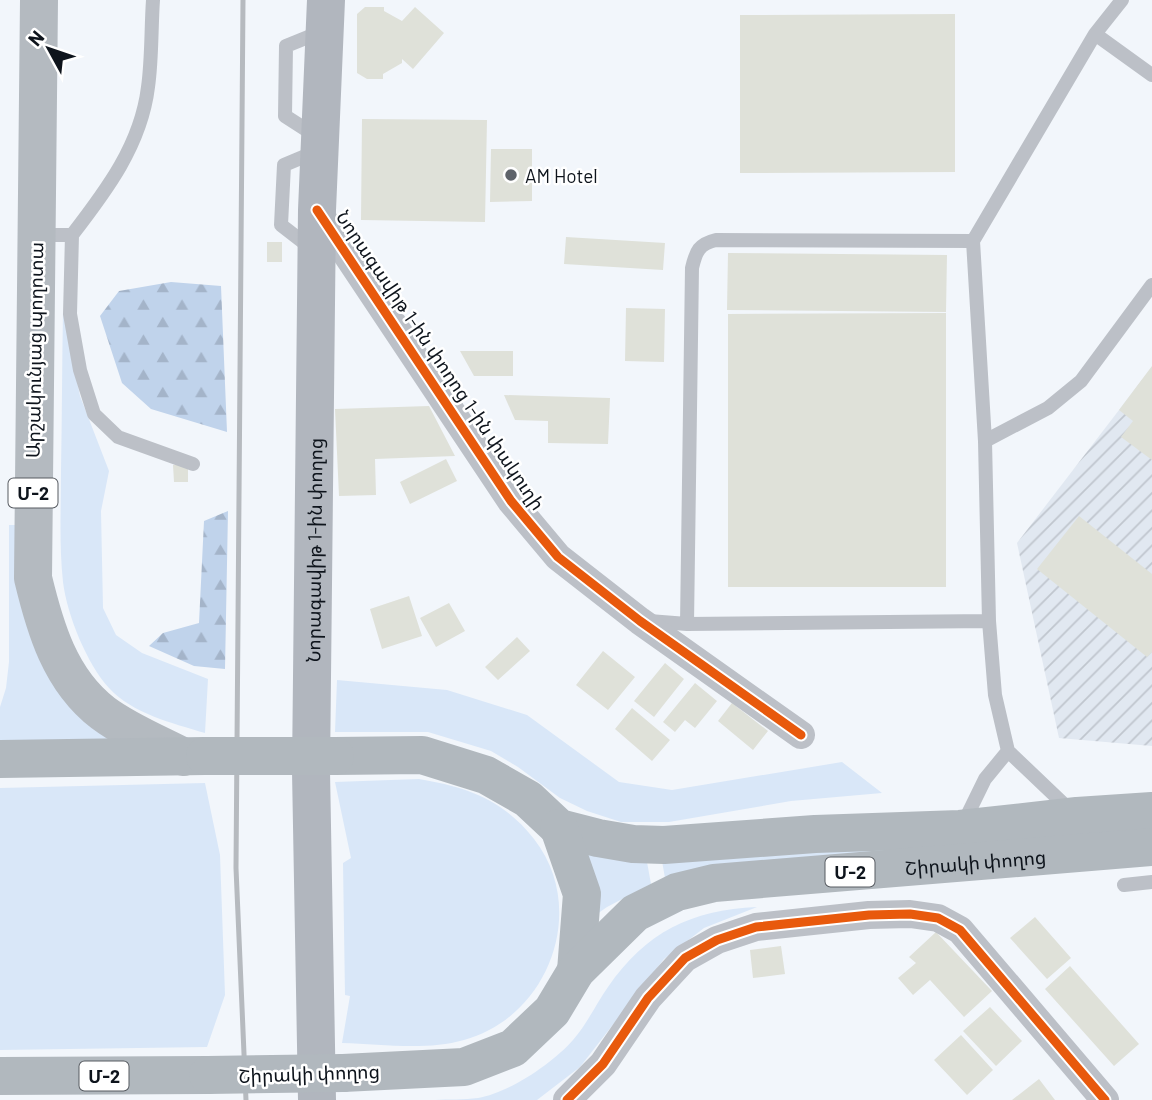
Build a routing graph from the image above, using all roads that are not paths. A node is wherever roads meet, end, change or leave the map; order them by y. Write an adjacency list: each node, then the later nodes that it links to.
1 (39, 0): 9 (main road, Արշակունյաց պողոտա / Մ-2)
2 (153, 0): 9 (lane)
3 (1122, 0): 5 (lane)
4 (325, 15): 7 (main road, Նորագավիթ 1-ին փողոց)
5 (1095, 34): 6 (lane); 10 (lane)
6 (1152, 75)
7 (320, 144): 8 (main road, Նորագավիթ 1-ին փողոց); 11 (lane)
8 (317, 210): 11 (main road, Նորագավիթ 1-ին փողոց); 15 (street, Նորագավիթ 1-ին փողոց 1-ին փակուղի)
9 (53, 235): 14 (lane); 20 (main road, Արշակունյաց պողոտա / Մ-2)
10 (973, 241): 13 (lane); 17 (lane)
11 (317, 252): 31 (main road, Նորագավիթ 1-ին փողոց)
12 (1152, 285): 13 (lane)
13 (985, 441): 16 (lane)
14 (193, 464)
15 (640, 621): 17 (lane); 18 (street, Նորագավիթ 1-ին փողոց 1-ին փակուղի)
16 (989, 621): 17 (lane); 19 (lane)
17 (687, 624)
18 (801, 735)
19 (1008, 751): 23 (lane); 25 (lane)
20 (194, 757): 21 (highway, Շիրակի փողոց / Մ-2); 24 (highway, Շիրակի փողոց / Մ-2, bridge)
21 (0, 759)
22 (1152, 811): 23 (highway, Շիրակի փողոց / Մ-2)
23 (1077, 816): 25 (highway, Շիրակի փողոց / Մ-2)
24 (559, 828): 25 (highway, Շիրակի փողոց / Մ-2); 29 (highway, Շիրակի փողոց / Մ-2)
25 (960, 829)
26 (1152, 846): 29 (highway, Շիրակի փողոց / Մ-2)
27 (1152, 883): 28 (lane)
28 (1124, 885)
29 (576, 971): 30 (highway, Շիրակի փողոց / Մ-2, bridge)
30 (0, 1076)
31 (317, 1100)
32 (567, 1100): 33 (street)
33 (1105, 1100)

